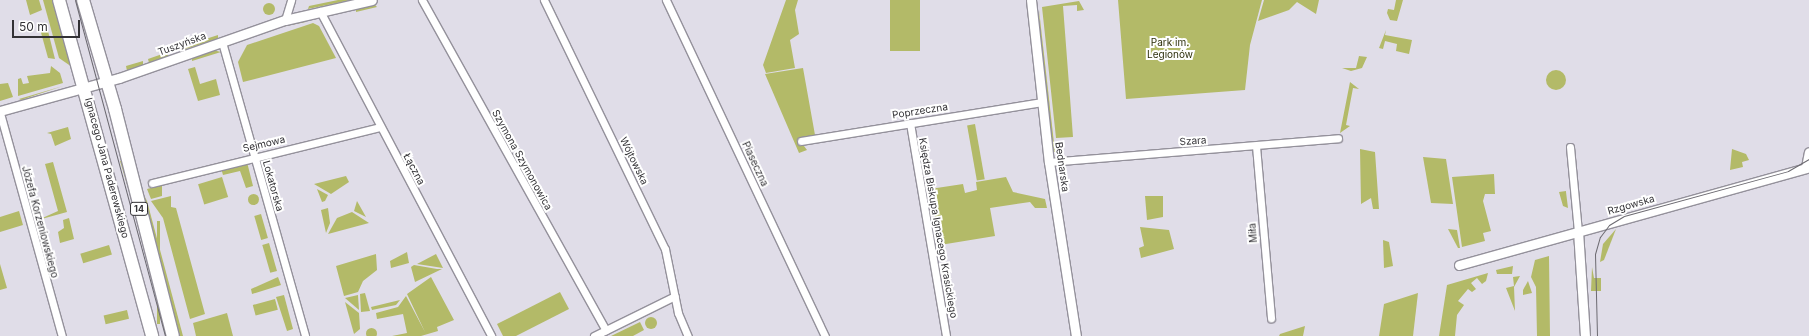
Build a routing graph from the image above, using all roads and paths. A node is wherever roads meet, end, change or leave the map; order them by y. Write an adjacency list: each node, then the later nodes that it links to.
1 (60, 0): 13 (main road, Ignacego Jana Paderewskiego / 14)
2 (83, 0): 12 (main road, Ignacego Jana Paderewskiego / 14)
3 (292, 0): 10 (street)
4 (372, 0): 9 (street, Tuszyńska)
5 (422, 0): 31 (street, Szymona Szymonowica)
6 (544, 0): 29 (street, Wójtowska)
7 (666, 0): 39 (street, Piaseczna)
8 (1031, 0): 14 (street, Bednarska)
9 (320, 11): 10 (street, Tuszyńska); 17 (street, Łączna)
10 (285, 20): 11 (street, Tuszyńska)
11 (222, 42): 12 (street, Tuszyńska); 23 (street, Lokatorska)
12 (106, 81): 13 (street, Tuszyńska); 34 (main road, Ignacego Jana Paderewskiego / 14)
13 (84, 88): 15 (street, Tuszyńska); 33 (main road, Ignacego Jana Paderewskiego / 14)
14 (1042, 102): 16 (street, Poprzeczna); 24 (street, Bednarska)
15 (0, 112): 32 (street, Józefa Korzeniowskiego)
16 (910, 123): 19 (street, Poprzeczna); 40 (street, Księdza Biskupa Ignacego Krasickiego)
17 (380, 127): 23 (street, Sejmowa); 36 (street, Łączna)
18 (1338, 138): 20 (street, Szara)
19 (801, 141)
20 (1256, 146): 24 (street, Szara); 30 (street, Miła)
21 (1570, 147): 27 (street)
22 (1809, 152): 25 (street)
23 (255, 157): 26 (street, Sejmowa); 35 (street, Lokatorska)
24 (1049, 162): 41 (street, Bednarska)
25 (1808, 167): 27 (street, Rzgowska)
26 (152, 183)
27 (1578, 231): 28 (street, Rzgowska); 42 (street)
28 (1459, 265)
29 (675, 296): 31 (street); 38 (street, Wójtowska)
30 (1271, 318)
31 (606, 330): 37 (street)
32 (62, 336)
33 (152, 336)
34 (173, 336)
35 (305, 336)
36 (491, 336)
37 (594, 336)
38 (688, 336)
39 (825, 336)
40 (946, 336)
41 (1076, 336)
42 (1585, 336)

